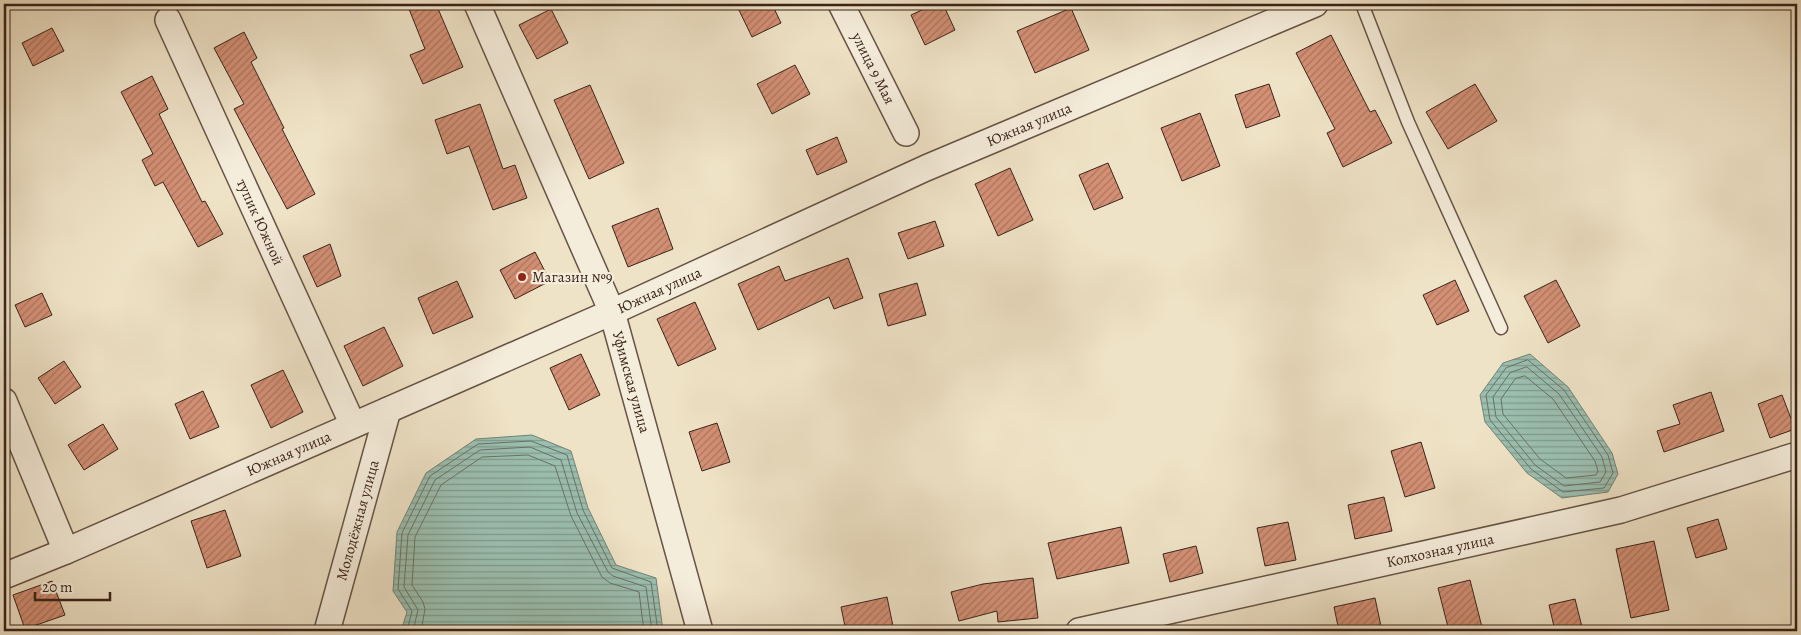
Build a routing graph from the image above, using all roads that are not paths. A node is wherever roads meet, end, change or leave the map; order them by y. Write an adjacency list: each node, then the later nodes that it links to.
1 (477, 4): 7 (street, Уфимская улица)
2 (841, 4): 6 (street, улица 9 Мая)
3 (1315, 4): 7 (street, Южная улица)
4 (1362, 4): 8 (lane)
5 (168, 20): 11 (street, тупик Южной)
6 (906, 133)
7 (612, 312): 10 (street, Южная улица); 16 (street, Уфимская улица)
8 (1501, 328)
9 (4, 401): 13 (street)
10 (388, 410): 11 (street, Южная улица); 15 (street, Молодёжная улица)
11 (353, 425): 13 (street, Южная улица)
12 (1797, 455): 17 (street, Колхозная улица)
13 (66, 551): 14 (street, Южная улица)
14 (4, 576)
15 (326, 631)
16 (700, 631)
17 (1079, 631)

